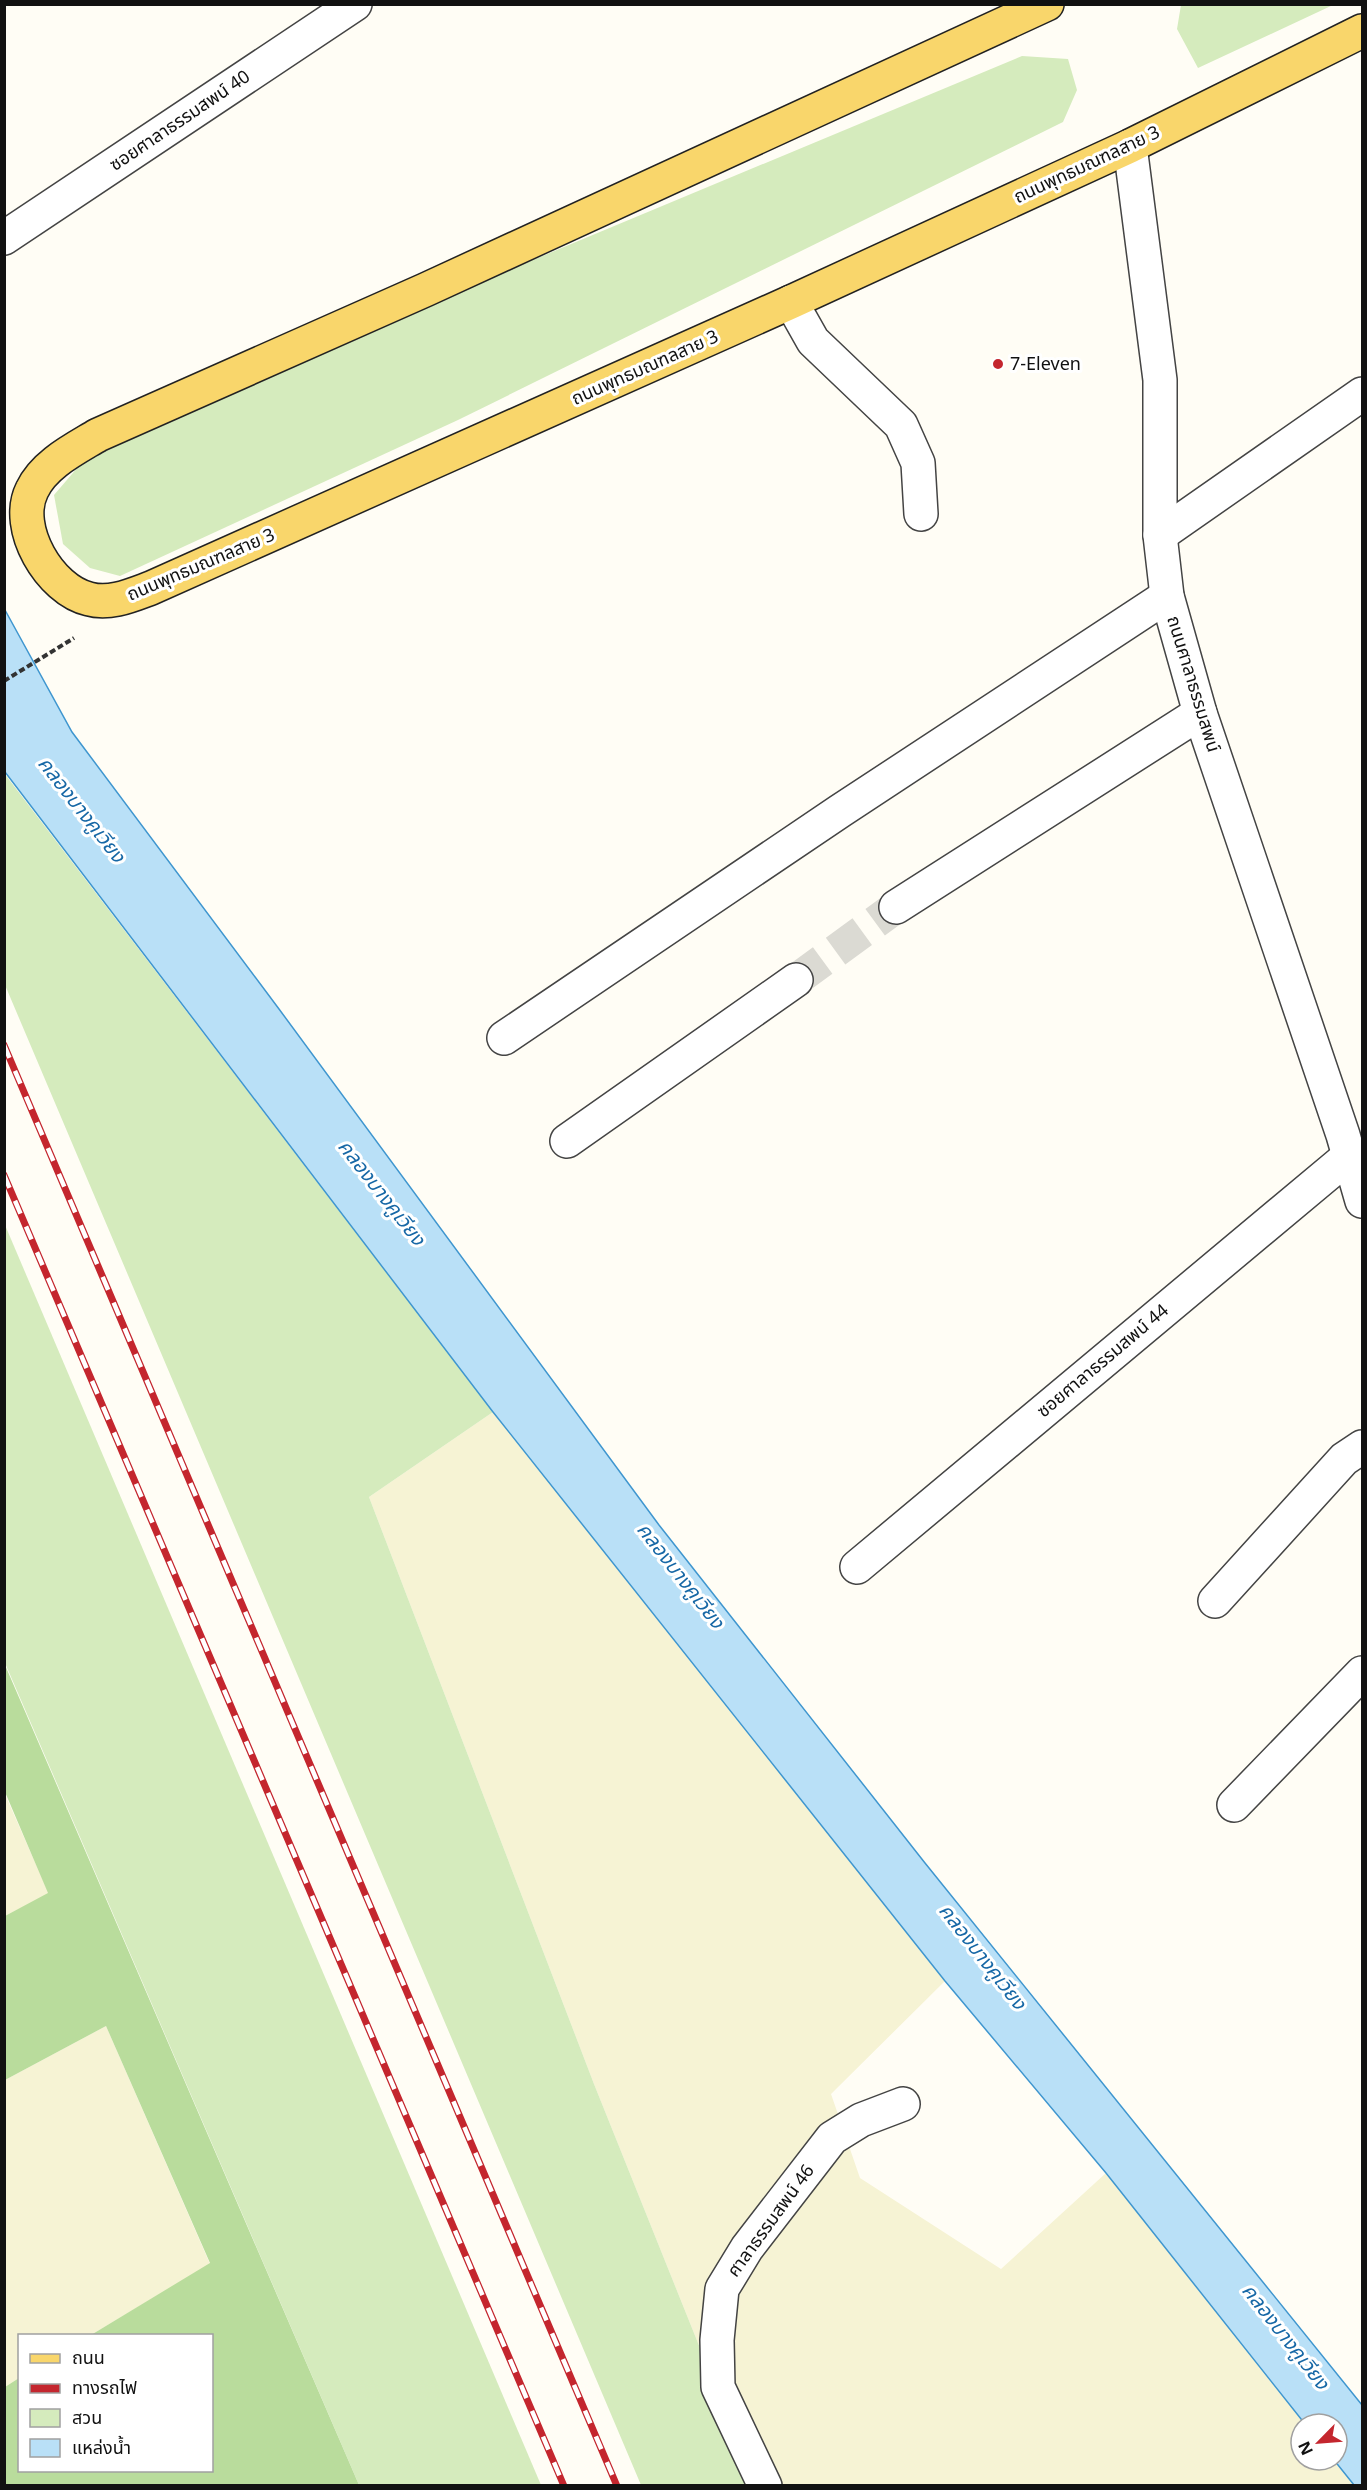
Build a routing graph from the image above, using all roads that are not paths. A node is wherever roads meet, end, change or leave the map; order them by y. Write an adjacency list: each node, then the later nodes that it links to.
1 (355, 4): 5 (street, ซอยศาลาธรรมสพน์ 40)
2 (1047, 4): 6 (main road, ถนนพุทธมณฑลสาย 3)
3 (1362, 31): 4 (main road, ถนนพุทธมณฑลสาย 3)
4 (1130, 146): 6 (main road, ถนนพุทธมณฑลสาย 3); 9 (street, ถนนศาลาธรรมสพน์)
5 (4, 238)
6 (791, 302): 8 (street)
7 (1362, 394): 9 (street)
8 (921, 514)
9 (1160, 535): 10 (street, ถนนศาลาธรรมสพน์)
10 (1167, 596): 11 (street, ถนนศาลาธรรมสพน์); 14 (street)
11 (1200, 713): 12 (street); 15 (street, ถนนศาลาธรรมสพน์)
12 (896, 907)
13 (796, 980): 16 (street)
14 (504, 1038)
15 (1352, 1138): 17 (street, ถนนศาลาธรรมสพน์); 19 (street, ซอยศาลาธรรมสพน์ 44)
16 (567, 1141)
17 (1362, 1201)
18 (1362, 1447): 20 (street)
19 (857, 1567)
20 (1215, 1601)
21 (1362, 1672): 22 (street)
22 (1234, 1805)
23 (903, 2104): 24 (street, ศาลาธรรมสพน์ 46)
24 (765, 2486)

